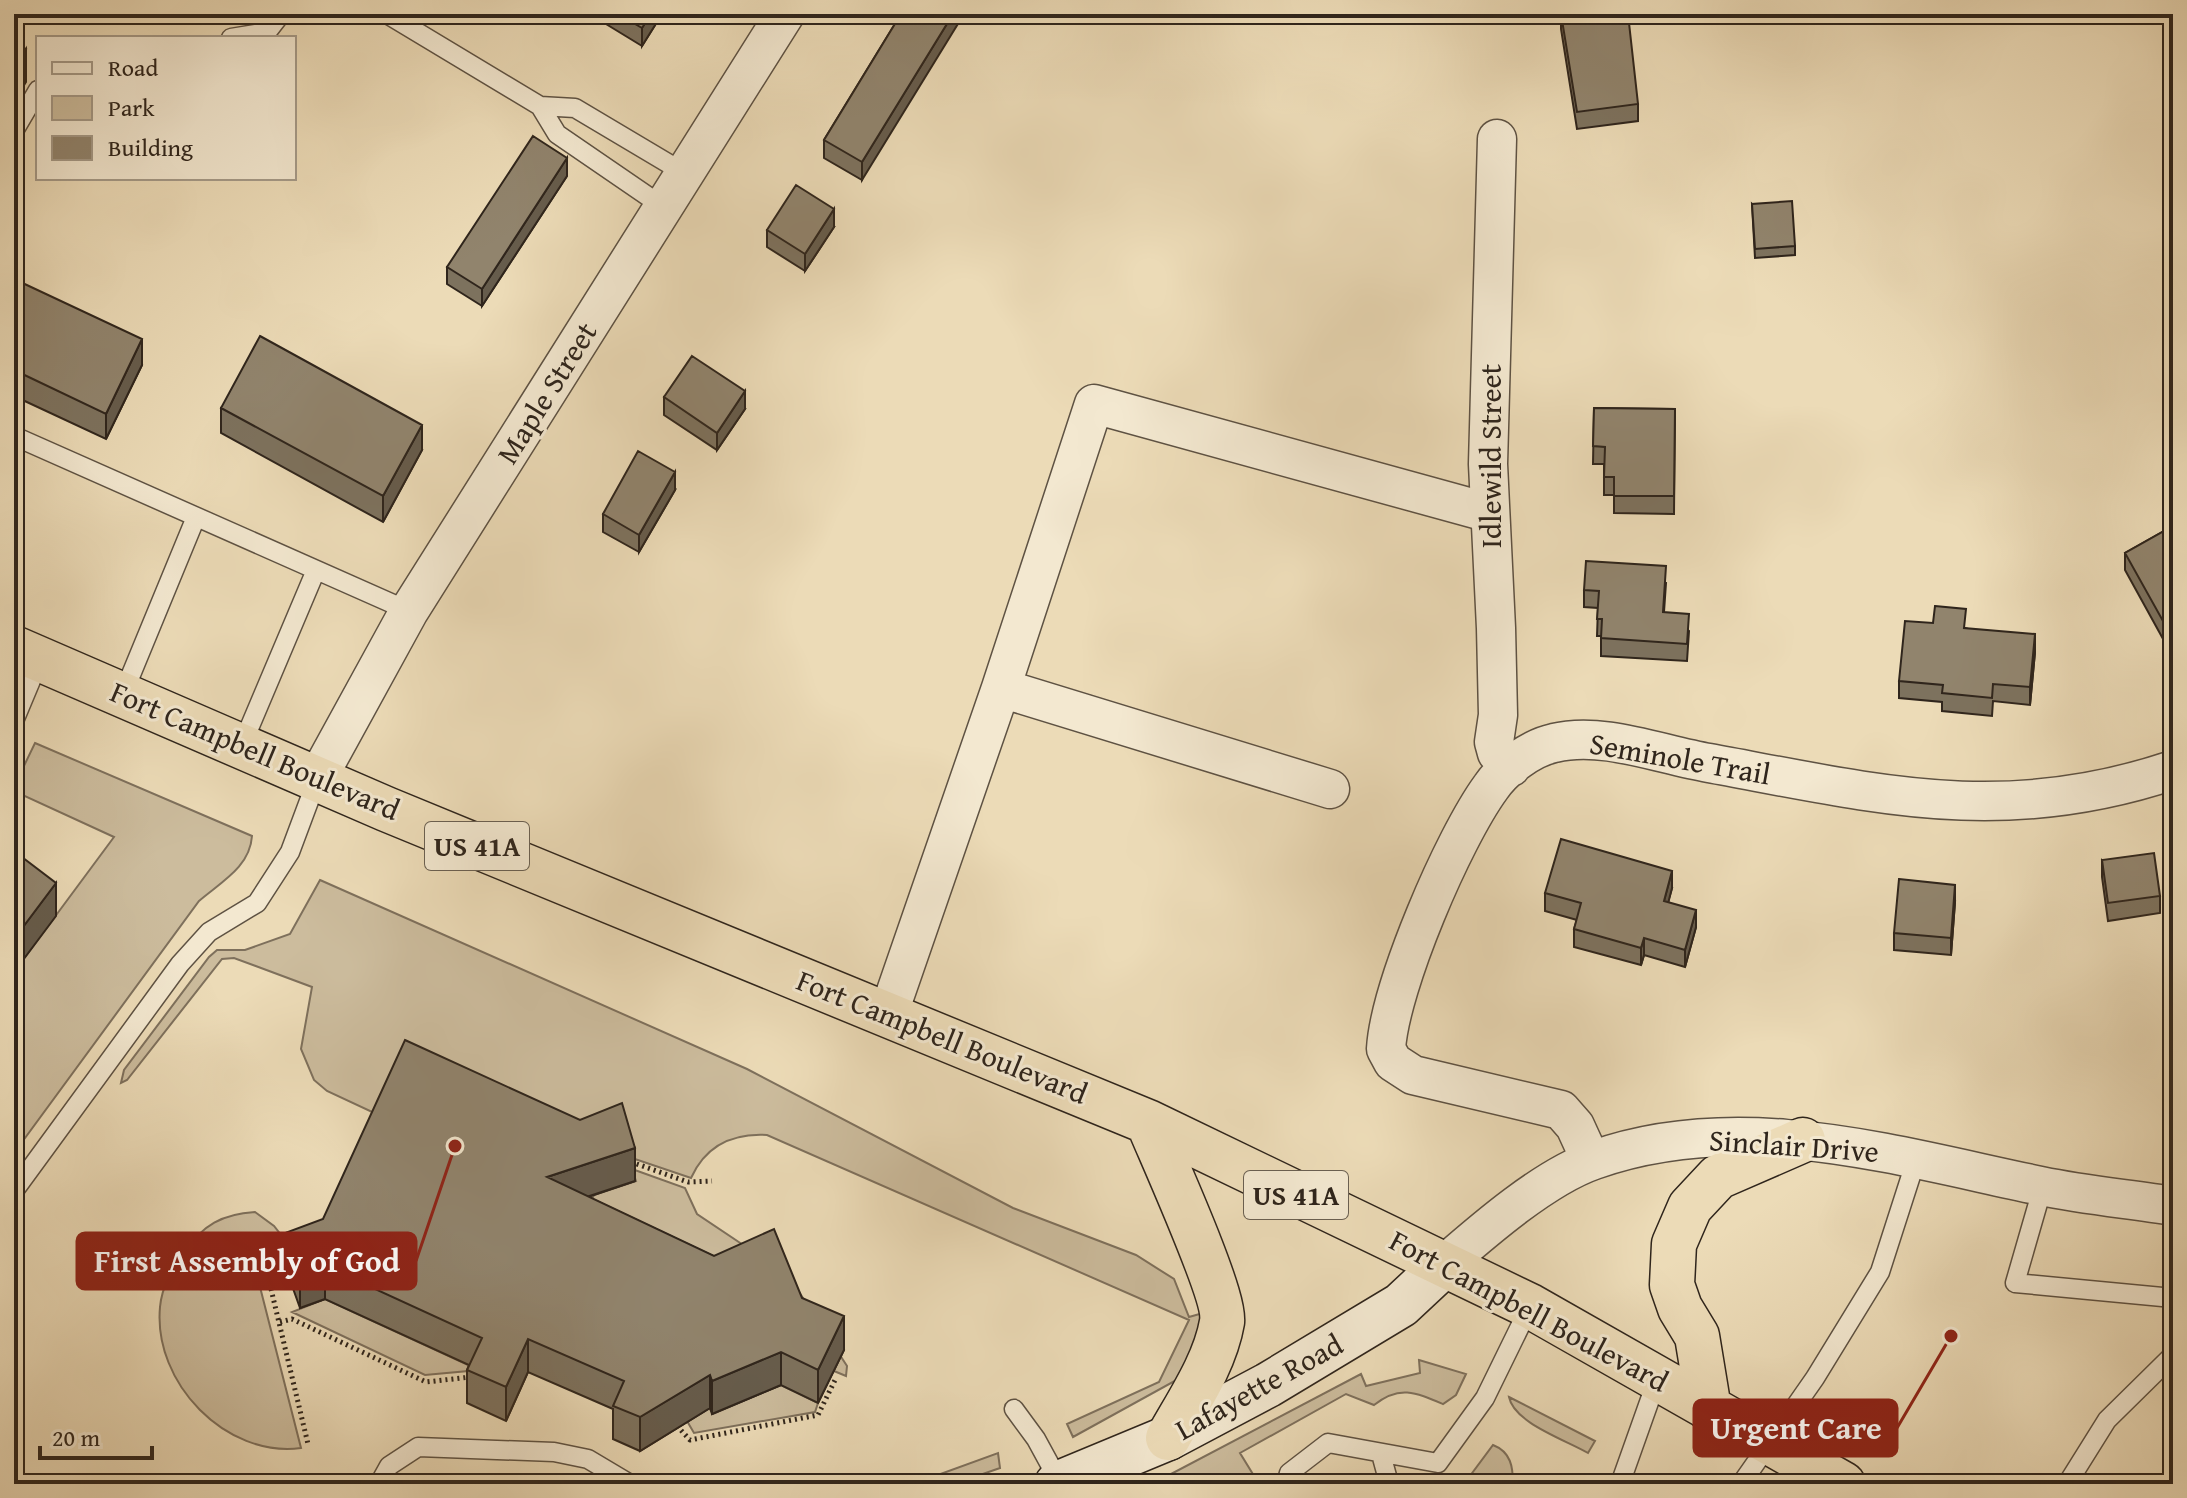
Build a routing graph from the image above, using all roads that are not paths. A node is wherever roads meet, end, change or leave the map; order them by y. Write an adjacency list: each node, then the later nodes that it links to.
1 (281, 14): 4 (lane)
2 (387, 14): 6 (lane)
3 (785, 14): 9 (street, Maple Street)
4 (243, 36)
5 (36, 93): 7 (lane)
6 (540, 106): 9 (lane); 10 (lane)
7 (14, 131)
8 (1497, 139): 12 (street, Idlewild Street)
9 (686, 174): 10 (street, Maple Street)
10 (665, 208): 15 (street, Maple Street)
11 (14, 436): 13 (lane)
12 (1490, 513): 17 (street); 21 (street, Idlewild Street)
13 (196, 517): 14 (lane); 18 (lane)
14 (316, 570): 15 (lane); 20 (lane)
15 (409, 611): 23 (street, Maple Street)
16 (27, 653): 18 (highway, Fort Campbell Boulevard / US 41A); 19 (lane)
17 (1001, 688): 24 (street); 25 (street)
18 (123, 694): 20 (highway, Fort Campbell Boulevard / US 41A)
19 (14, 721)
20 (242, 745): 23 (highway, Fort Campbell Boulevard / US 41A)
21 (1511, 767): 22 (street, Seminole Trail); 29 (street, Seminole Trail)
22 (2173, 770)
23 (318, 777): 25 (highway, Fort Campbell Boulevard / US 41A); 31 (lane)
24 (1330, 789)
25 (888, 1015): 26 (highway, Fort Campbell Boulevard / US 41A)
26 (1148, 1122): 33 (highway, Fort Campbell Boulevard / US 41A); 40 (highway)
27 (1803, 1140): 28 (street, Sinclair Drive); 29 (street, Sinclair Drive); 39 (highway)
28 (1917, 1157): 30 (street, Sinclair Drive); 41 (lane)
29 (1591, 1161): 33 (street, Sinclair Drive)
30 (2043, 1186): 32 (street, Sinclair Drive); 34 (lane)
31 (14, 1191)
32 (2173, 1206)
33 (1446, 1263): 35 (highway, Fort Campbell Boulevard / US 41A); 40 (main road, Lafayette Road)
34 (2173, 1298)
35 (1530, 1306): 37 (highway, Fort Campbell Boulevard / US 41A); 42 (lane)
36 (2173, 1355): 51 (lane)
37 (1658, 1377): 39 (highway, Fort Campbell Boulevard / US 41A); 48 (lane)
38 (1014, 1409): 43 (lane)
39 (1709, 1409): 41 (highway, Fort Campbell Boulevard / US 41A)
40 (1168, 1438): 43 (main road, Lafayette Road)
41 (1770, 1443): 49 (lane); 50 (highway, Fort Campbell Boulevard / US 41A)
42 (1381, 1454): 46 (lane); 47 (lane)
43 (1076, 1480)
44 (379, 1484): 45 (lane)
45 (630, 1484)
46 (1286, 1484)
47 (1383, 1484)
48 (1620, 1484)
49 (1741, 1484)
50 (1843, 1484)
51 (2067, 1484)

